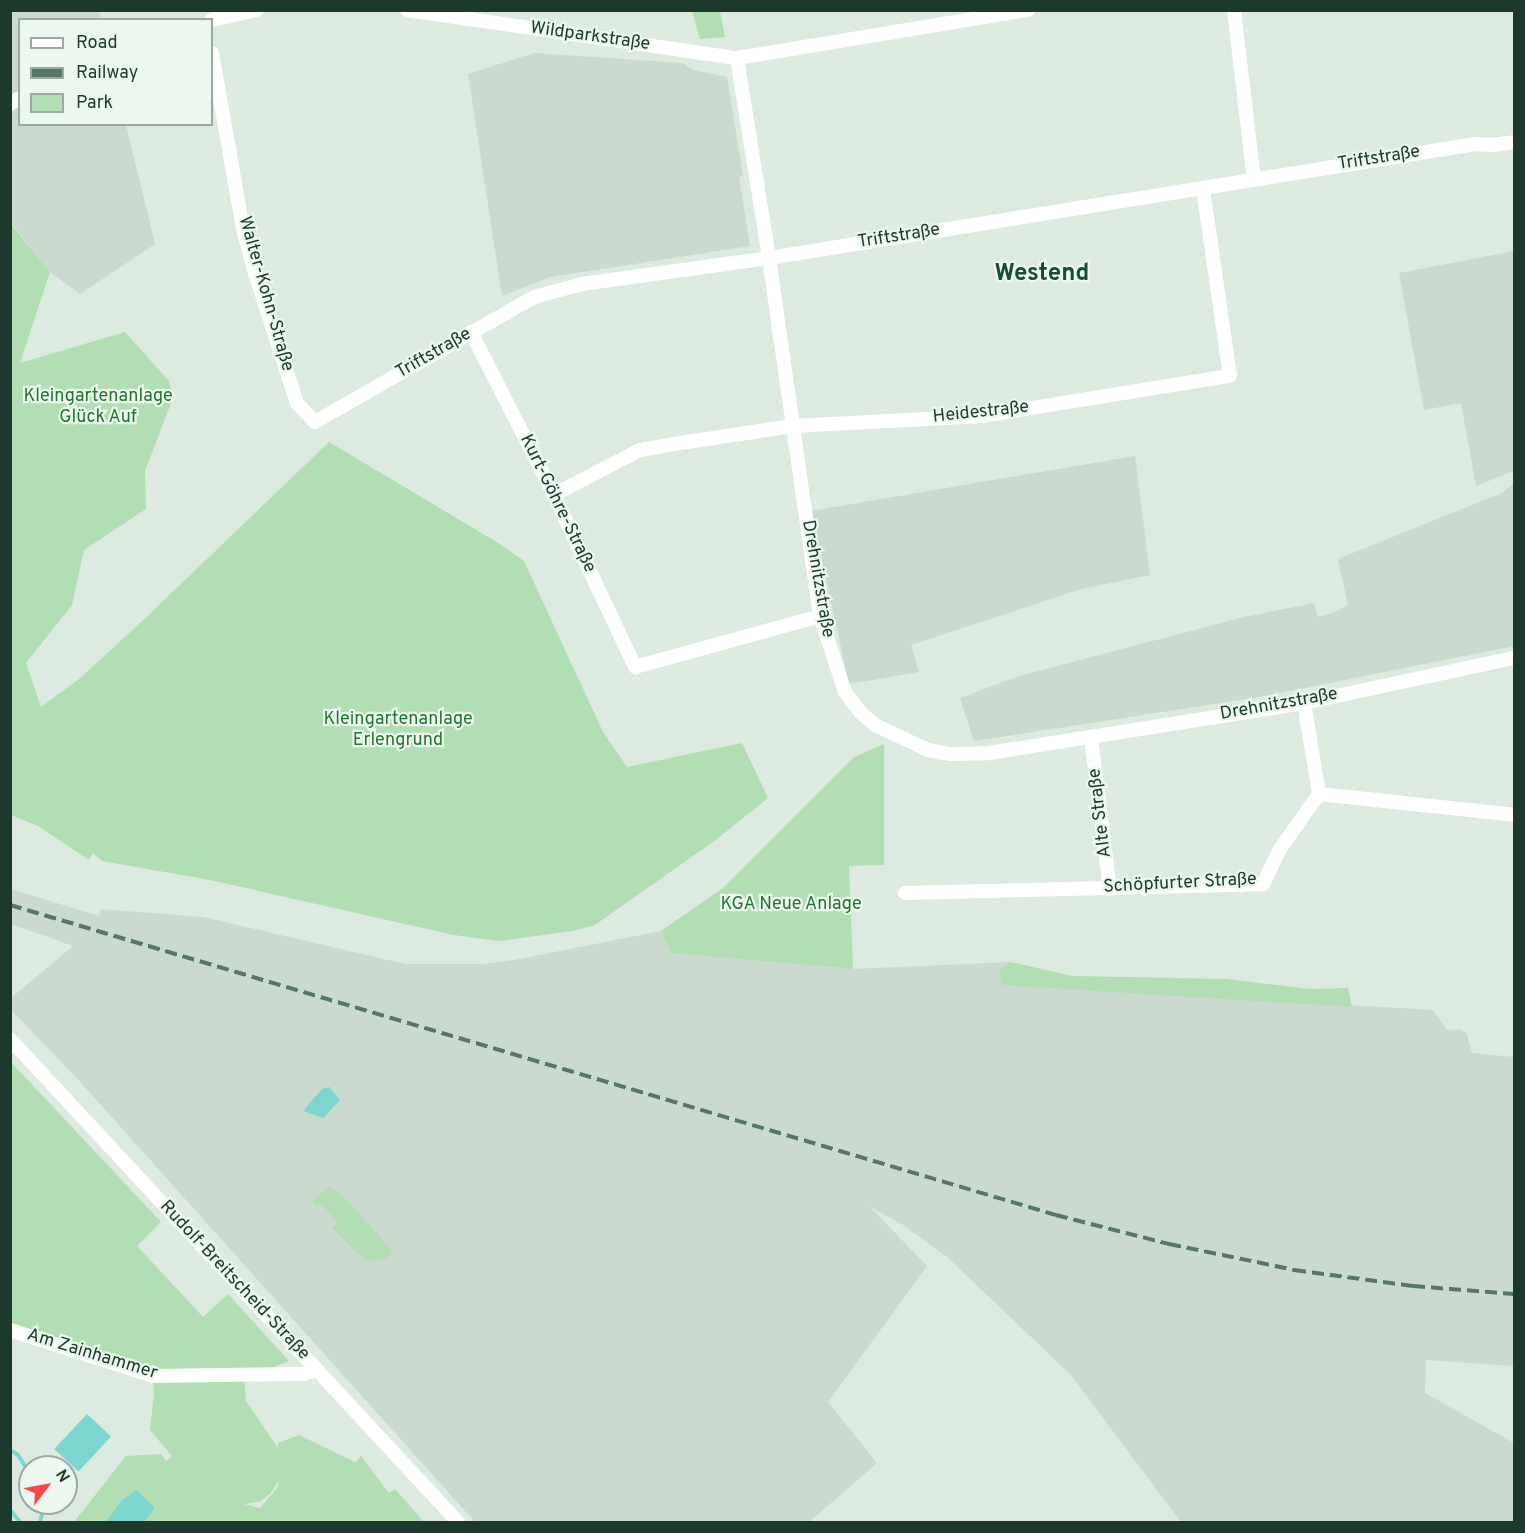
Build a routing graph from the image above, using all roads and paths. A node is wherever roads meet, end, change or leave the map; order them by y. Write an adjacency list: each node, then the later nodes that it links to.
1 (257, 10): 5 (street)
2 (407, 10): 6 (street, Wildparkstraße)
3 (1028, 10): 6 (street, Wildparkstraße)
4 (1234, 10): 9 (street)
5 (213, 20)
6 (737, 58): 11 (street, Drehnitzstraße)
7 (213, 59): 13 (street, Walter-Kohn-Straße)
8 (1515, 142): 9 (street, Triftstraße)
9 (1254, 180): 10 (street, Triftstraße)
10 (1203, 188): 11 (street, Triftstraße); 14 (street, Heidestraße)
11 (769, 258): 12 (street, Triftstraße); 14 (street, Drehnitzstraße)
12 (471, 332): 13 (street, Triftstraße); 15 (street, Kurt-Göhre-Straße)
13 (315, 422)
14 (793, 426): 15 (street, Heidestraße); 16 (street, Drehnitzstraße)
15 (553, 495): 16 (street, Kurt-Göhre-Straße)
16 (820, 616): 19 (street, Drehnitzstraße)
17 (1515, 658): 18 (street, Drehnitzstraße)
18 (1304, 703): 19 (street, Drehnitzstraße); 20 (street)
19 (1091, 737): 22 (street, Alte Straße)
20 (1319, 794): 21 (street); 22 (street, Schöpfurter Straße)
21 (1515, 815)
22 (1110, 889): 23 (street, Schöpfurter Straße)
23 (905, 893)
24 (10, 1039): 26 (street, Rudolf-Breitscheid-Straße)
25 (10, 1330): 26 (street, Am Zainhammer)
26 (316, 1370): 27 (street, Rudolf-Breitscheid-Straße)
27 (458, 1522)

